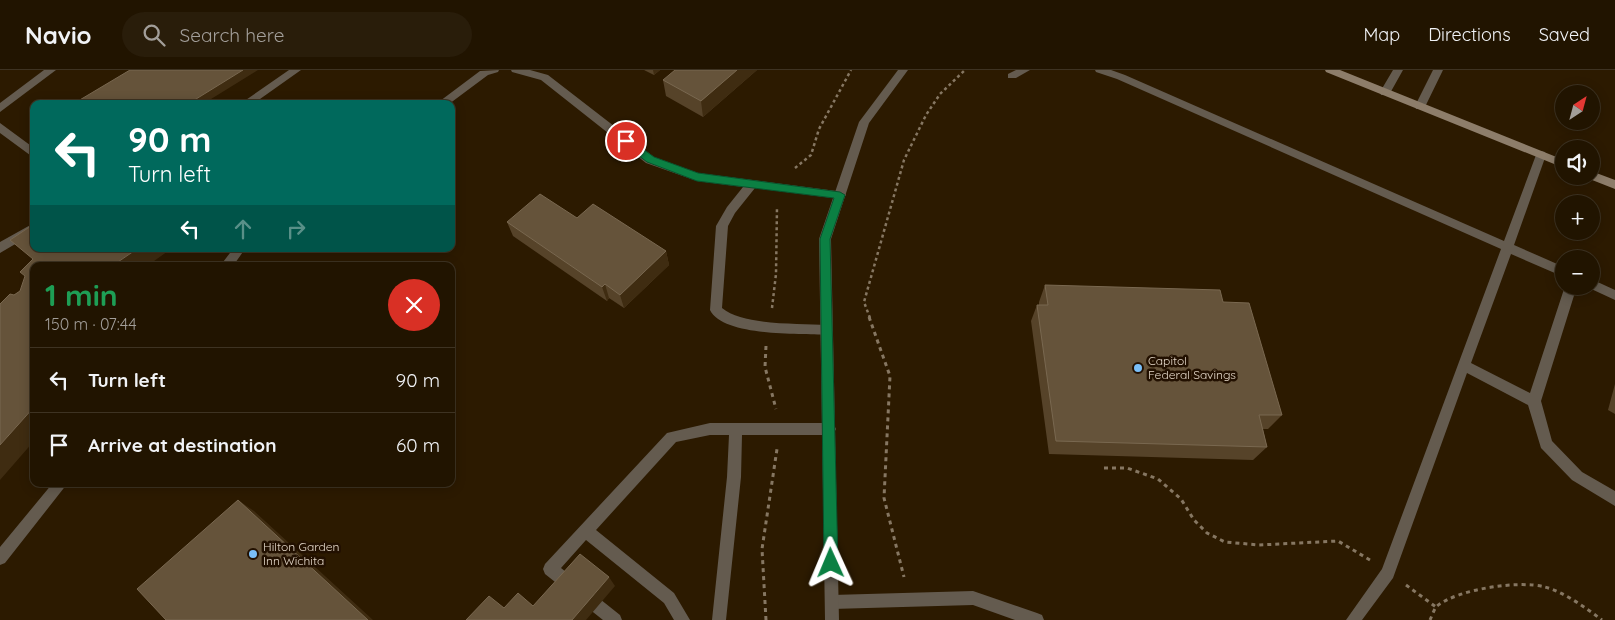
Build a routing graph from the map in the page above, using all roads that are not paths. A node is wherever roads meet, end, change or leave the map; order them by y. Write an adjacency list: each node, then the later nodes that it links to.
1 (51, 70): 16 (street)
2 (296, 70): 13 (street)
3 (494, 70): 14 (street)
4 (516, 70): 22 (street)
5 (903, 70): 24 (street)
6 (1025, 70): 11 (street)
7 (1100, 70): 27 (street)
8 (1330, 70): 12 (main road)
9 (1398, 70): 12 (street)
10 (1438, 70): 15 (street)
11 (1012, 76)
12 (1384, 92): 15 (main road)
13 (251, 100)
14 (447, 100)
15 (1420, 106): 19 (main road)
16 (0, 108)
17 (0, 127): 18 (street)
18 (30, 151)
19 (1541, 155): 20 (main road); 27 (street)
20 (1555, 160)
21 (1600, 178): 23 (main road)
22 (752, 184): 24 (street); 34 (street)
23 (1615, 184)
24 (840, 195): 34 (street)
25 (30, 229): 26 (street)
26 (0, 248)
27 (1508, 248): 30 (street); 35 (street)
28 (237, 252): 29 (street)
29 (229, 262)
30 (1555, 268)
31 (1600, 288): 32 (street)
32 (1615, 294)
33 (1568, 295): 36 (street)
34 (827, 330): 37 (street)
35 (1465, 366): 36 (street); 49 (street)
36 (1534, 401): 40 (street)
37 (828, 428): 38 (street); 43 (street)
38 (736, 429): 41 (street); 46 (street)
39 (58, 487): 42 (street)
40 (1615, 499)
41 (586, 531): 44 (street); 45 (street)
42 (0, 558)
43 (832, 602): 47 (street); 48 (street)
44 (615, 620)
45 (683, 620)
46 (719, 620)
47 (832, 620)
48 (1037, 620)
49 (1352, 620)

